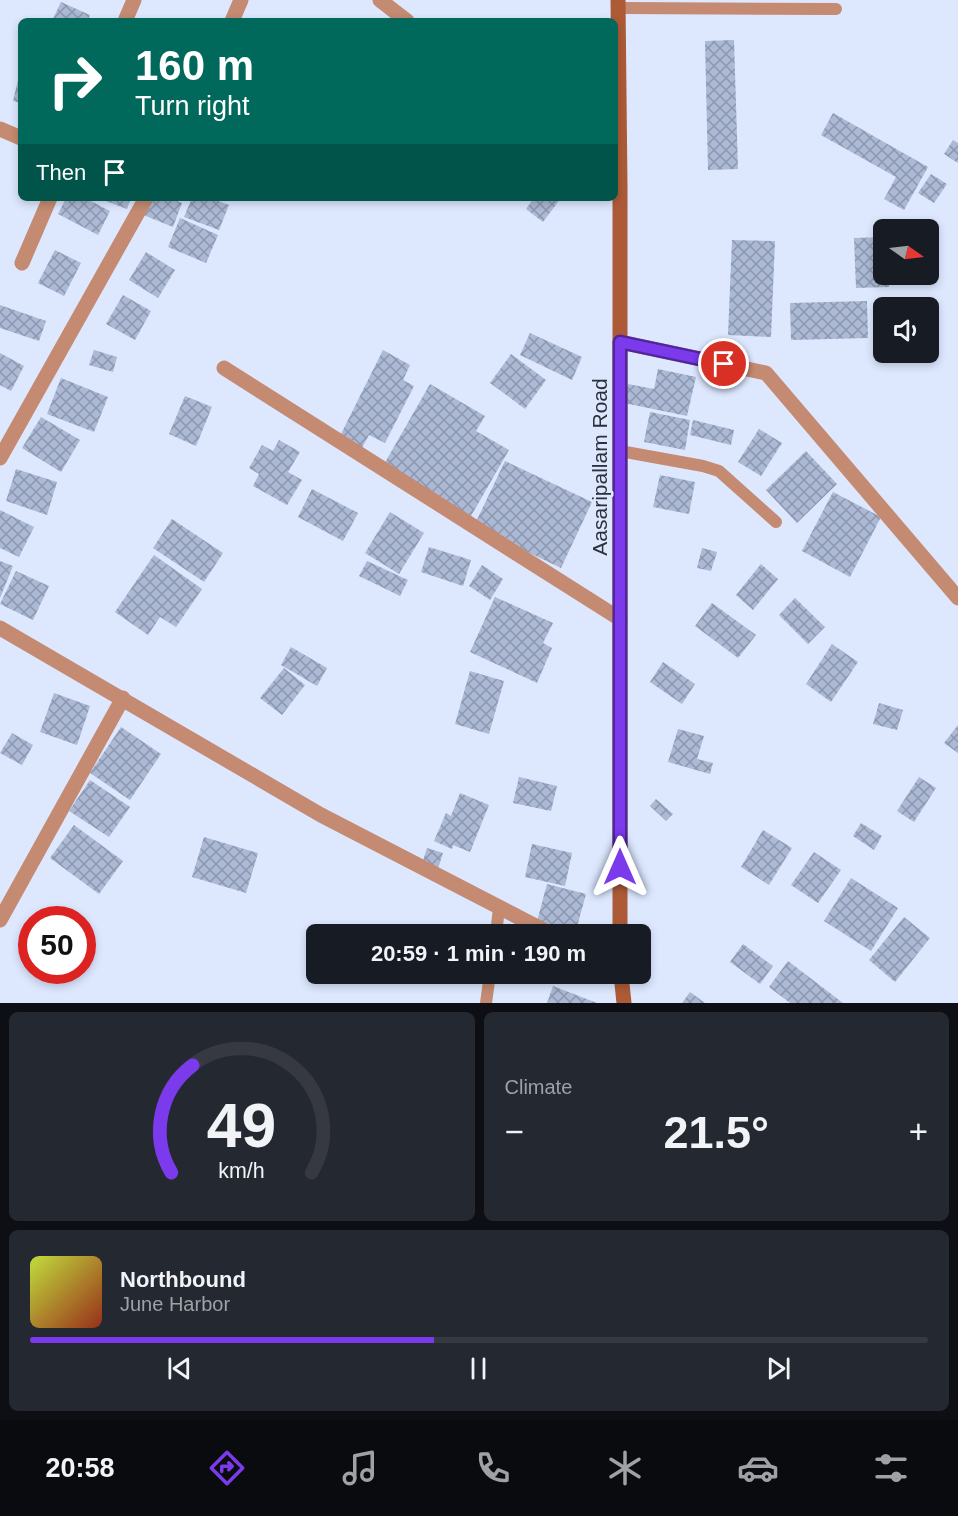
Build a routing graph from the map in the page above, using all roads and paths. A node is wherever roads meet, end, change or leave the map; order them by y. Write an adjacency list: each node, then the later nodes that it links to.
1 (134, 0): 6 (street)
2 (242, 0): 7 (street)
3 (380, 0): 8 (street)
4 (618, 4): 5 (lane); 11 (main road, Aasaripallam Road)
5 (836, 9)
6 (126, 18)
7 (233, 18)
8 (403, 18)
9 (0, 129): 10 (street)
10 (18, 137)
11 (618, 183): 15 (main road, Aasaripallam Road)
12 (49, 201): 14 (street)
13 (144, 201): 18 (street)
14 (22, 263)
15 (620, 342): 17 (main road, Aasaripallam Road); 20 (street)
16 (224, 368): 21 (street)
17 (620, 451): 19 (lane); 21 (main road, Aasaripallam Road)
18 (0, 459)
19 (776, 522)
20 (958, 598)
21 (620, 619): 28 (main road, Aasaripallam Road)
22 (0, 628): 23 (street)
23 (123, 698): 24 (street); 25 (street)
24 (500, 908): 26 (lane); 27 (street)
25 (0, 920)
26 (498, 924)
27 (531, 924)
28 (620, 924)
29 (489, 984): 31 (lane)
30 (622, 984): 32 (main road)
31 (486, 1003)
32 (624, 1003)

